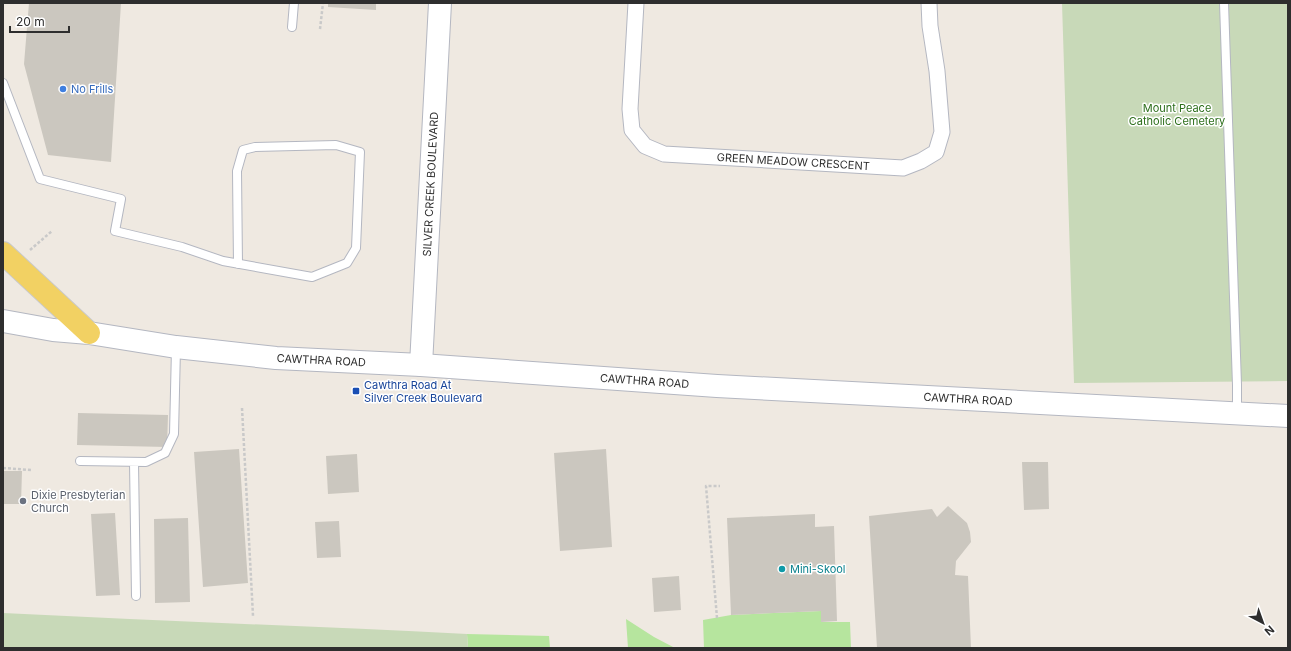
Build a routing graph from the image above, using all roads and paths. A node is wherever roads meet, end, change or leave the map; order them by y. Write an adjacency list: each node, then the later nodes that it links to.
1 (294, 3): 7 (lane)
2 (323, 3): 8 (path)
3 (440, 3): 17 (main road, SILVER CREEK BOULEVARD)
4 (636, 3): 5 (street, GREEN MEADOW CRESCENT)
5 (929, 3)
6 (1224, 3): 19 (lane)
7 (292, 27)
8 (320, 29)
9 (3, 83): 13 (lane)
10 (52, 231): 12 (path)
11 (3, 253): 15 (main road)
12 (25, 254)
13 (238, 264): 13 (lane)
14 (3, 321): 15 (main road, CAWTHRA ROAD)
15 (89, 333): 16 (main road, CAWTHRA ROAD)
16 (176, 347): 17 (main road, CAWTHRA ROAD); 22 (lane)
17 (421, 365): 19 (main road, CAWTHRA ROAD)
18 (242, 408): 27 (path)
19 (1237, 413): 20 (main road, CAWTHRA ROAD)
20 (1288, 416)
21 (80, 461): 22 (lane)
22 (134, 462): 26 (lane)
23 (3, 468): 24 (path)
24 (31, 470)
25 (720, 486): 28 (path)
26 (136, 596)
27 (253, 616)
28 (717, 618)

